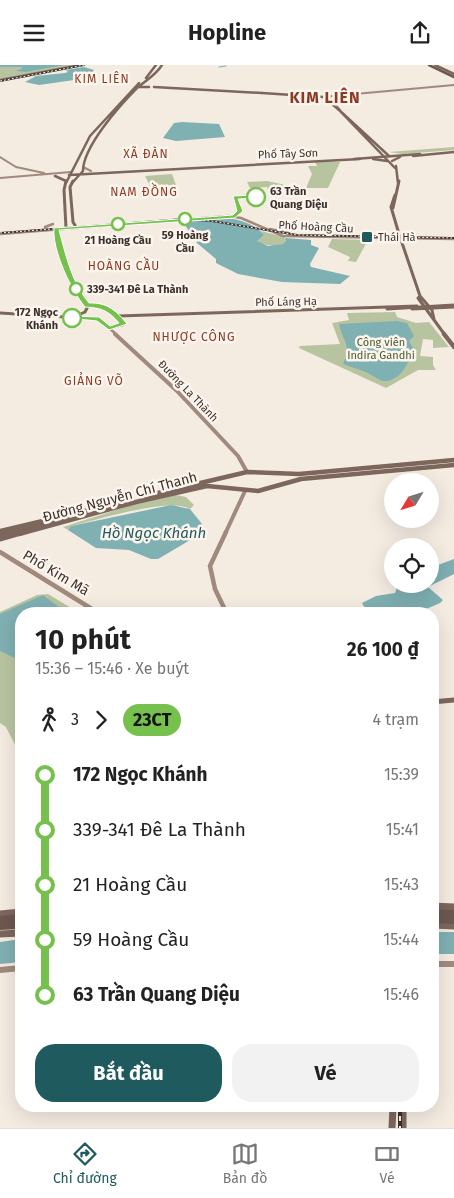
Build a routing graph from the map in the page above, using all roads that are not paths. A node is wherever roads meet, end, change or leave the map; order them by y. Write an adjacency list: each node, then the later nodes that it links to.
1 (80, 65): 5 (main road)
2 (159, 65): 7 (main road); 7 (main road)
3 (431, 65): 4 (highway, bridge)
4 (454, 76)
5 (0, 80)
6 (454, 85): 12 (main road)
7 (135, 87): 8 (main road); 8 (main road); 10 (main road); 11 (main road)
8 (147, 87): 9 (main road)
9 (253, 92): 12 (main road, bridge); 13 (main road, bridge)
10 (126, 95): 11 (main road); 21 (main road)
11 (131, 95): 14 (main road)
12 (328, 98): 13 (main road)
13 (339, 110): 16 (main road)
14 (112, 117): 15 (main road); 22 (main road)
15 (116, 119)
16 (352, 123): 17 (main road); 19 (main road)
17 (385, 152): 23 (main road); 28 (main road)
18 (454, 152): 20 (main road, Phố Tây Sơn)
19 (380, 153): 25 (main road); 26 (main road)
20 (426, 154): 23 (main road, Phố Tây Sơn); 27 (main road, Phố Tây Sơn, bridge)
21 (80, 156): 22 (main road); 33 (main road)
22 (85, 156): 31 (main road)
23 (398, 156): 28 (main road); 28 (main road, Phố Tây Sơn)
24 (0, 157): 32 (main road)
25 (385, 157): 26 (main road, Phố Tây Sơn); 28 (main road); 28 (main road, Phố Tây Sơn)
26 (375, 158): 27 (main road, Phố Tây Sơn); 28 (main road)
27 (349, 159): 30 (main road, Phố Tây Sơn)
28 (390, 159): 53 (main road)
29 (242, 161): 30 (main road)
30 (228, 165): 35 (main road)
31 (83, 167): 34 (main road); 35 (main road)
32 (32, 170): 36 (main road); 37 (main road)
33 (71, 172): 34 (main road); 37 (main road); 37 (main road); 39 (main road); 43 (main road)
34 (81, 172): 35 (main road); 39 (main road)
35 (91, 172): 39 (main road); 42 (main road)
36 (39, 174): 38 (main road); 40 (main road)
37 (55, 174): 38 (main road); 43 (main road)
38 (49, 175): 40 (main road)
39 (78, 175): 42 (main road)
40 (6, 178): 41 (main road)
41 (0, 179)
42 (75, 179): 44 (main road)
43 (66, 181): 45 (main road)
44 (71, 188): 45 (main road); 46 (main road)
45 (65, 189): 47 (main road)
46 (72, 207): 47 (main road); 48 (main road)
47 (66, 208): 49 (main road)
48 (75, 226): 49 (main road, Phố Hoàng Cầu); 53 (main road, Phố Hoàng Cầu)
49 (66, 227): 50 (main road, Phố Hoàng Cầu)
50 (54, 228): 51 (main road); 51 (main road)
51 (46, 229): 52 (main road)
52 (0, 233)
53 (400, 237): 54 (main road, Phố Hoàng Cầu); 55 (main road)
54 (454, 238)
55 (420, 296): 58 (main road); 59 (main road)
56 (88, 305): 64 (main road); 65 (main road)
57 (454, 305): 59 (main road, Phố Láng Hạ); 61 (main road, bridge)
58 (423, 307): 59 (main road, Phố Láng Hạ); 60 (main road, Phố Láng Hạ); 63 (main road)
59 (429, 307): 67 (main road)
60 (411, 308): 61 (main road, Phố Láng Hạ); 63 (main road)
61 (374, 309): 65 (main road, Phố Láng Hạ)
62 (0, 311): 64 (main road); 66 (main road)
63 (430, 315): 67 (main road)
64 (76, 316): 66 (main road)
65 (118, 316): 68 (main road)
66 (97, 318): 68 (main road, Đường La Thành)
67 (434, 319): 69 (main road)
68 (109, 328): 73 (main road, Đường La Thành)
69 (454, 346)
70 (454, 460): 72 (main road, Đường Nguyễn Chí Thanh)
71 (454, 465): 72 (main road, Đường Nguyễn Chí Thanh)
72 (383, 469): 74 (main road, Đường Nguyễn Chí Thanh)
73 (248, 472): 74 (main road, Đường Nguyễn Chí Thanh); 75 (main road, Đường Nguyễn Chí Thanh)
74 (302, 477): 76 (main road, Đường Nguyễn Chí Thanh)
75 (206, 484): 76 (main road, Đường Nguyễn Chí Thanh); 77 (main road, Đường Nguyễn Chí Thanh)
76 (245, 491): 81 (main road)
77 (84, 513): 78 (main road, Đường Nguyễn Chí Thanh); 78 (main road)
78 (1, 536)
79 (0, 552): 80 (main road, Phố Kim Mã)
80 (89, 607)
81 (224, 607)
82 (454, 700): 83 (main road)
83 (439, 702)
84 (454, 907): 85 (main road)
85 (439, 908)
86 (439, 910): 89 (highway)
87 (15, 913): 88 (main road)
88 (0, 914)
89 (454, 914)
90 (15, 918): 91 (highway)
91 (0, 919)
92 (439, 919): 93 (highway)
93 (454, 920)
94 (15, 925): 96 (highway)
95 (439, 925): 97 (main road)
96 (0, 926)
97 (454, 926)
98 (15, 933): 99 (main road)
99 (0, 934)
100 (439, 964): 101 (main road)
101 (454, 964)
102 (15, 969): 103 (main road)
103 (0, 970)
104 (393, 1112): 106 (main road)
105 (403, 1112): 107 (main road)
106 (392, 1128)
107 (403, 1128)

